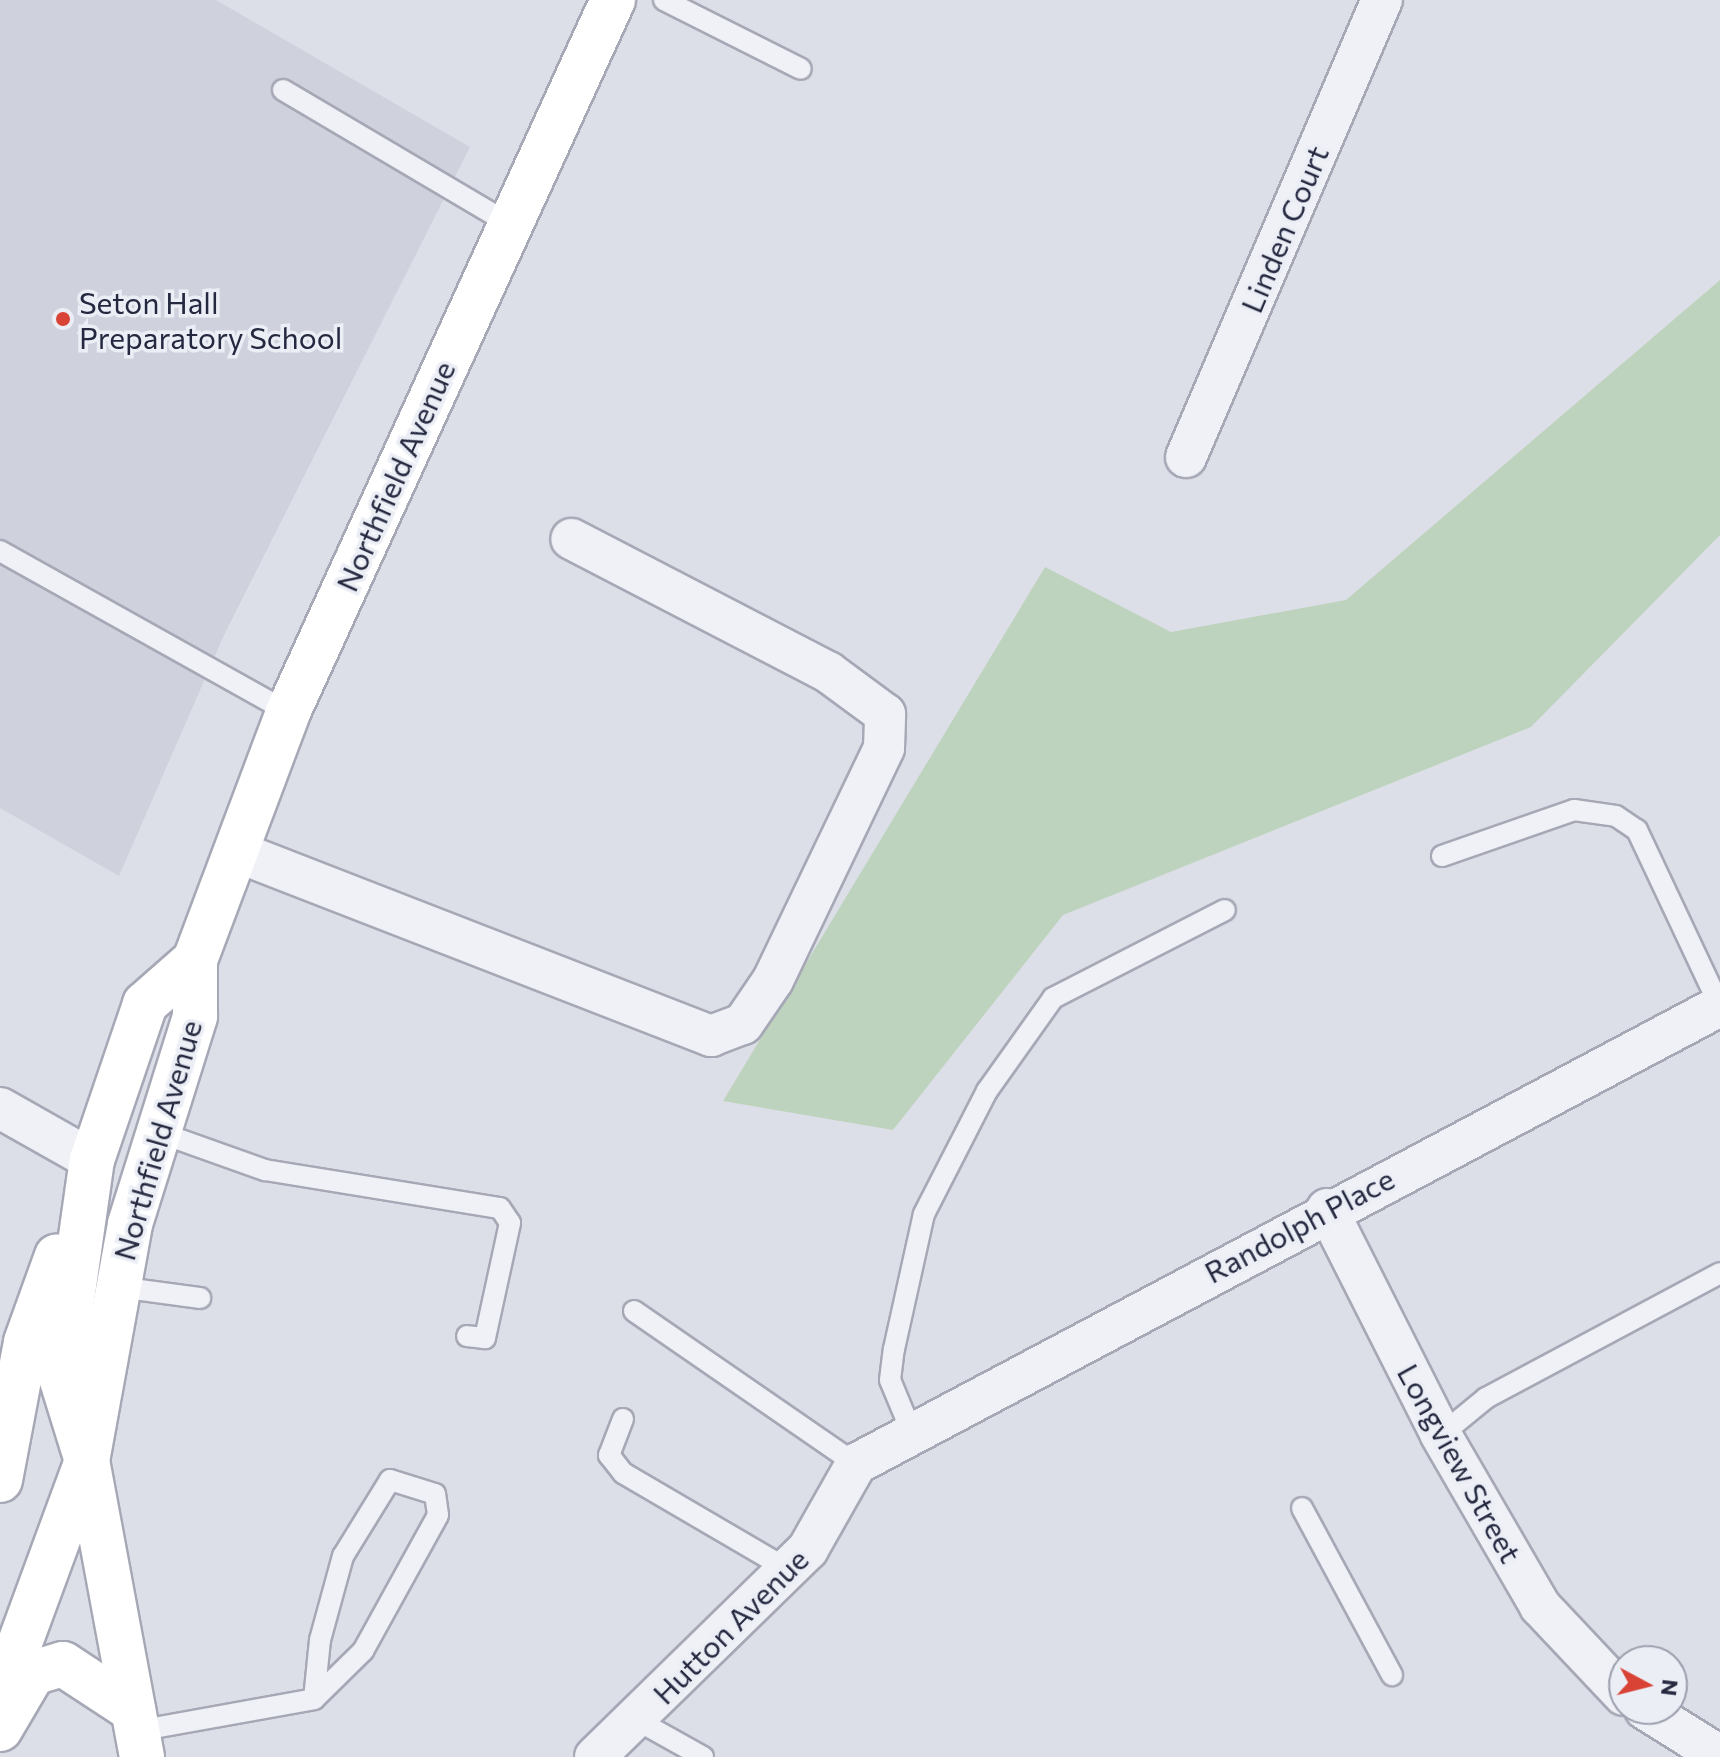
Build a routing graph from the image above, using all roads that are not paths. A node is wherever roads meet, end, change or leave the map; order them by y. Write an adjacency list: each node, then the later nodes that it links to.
1 (613, 0): 6 (main road, Northfield Avenue)
2 (664, 0): 4 (lane)
3 (1382, 0): 7 (street, Linden Court)
4 (801, 69)
5 (283, 90): 6 (lane)
6 (510, 224): 10 (main road, Northfield Avenue)
7 (1186, 457)
8 (571, 539): 11 (street)
9 (0, 551): 10 (lane)
10 (288, 712): 11 (main road, Northfield Avenue)
11 (235, 851): 14 (main road, Northfield Avenue)
12 (1442, 856): 15 (lane)
13 (1225, 910): 27 (lane)
14 (195, 960): 17 (main road, Northfield Avenue); 18 (main road, Northfield Avenue)
15 (1720, 1006): 19 (street, Randolph Place)
16 (0, 1108): 18 (street)
17 (158, 1132): 21 (main road, Northfield Avenue); 24 (lane)
18 (92, 1160): 28 (main road, Northfield Avenue); 29 (main road)
19 (1327, 1209): 26 (street, Longview Street); 27 (street, Randolph Place)
20 (1720, 1273): 26 (lane)
21 (118, 1287): 22 (lane); 28 (main road, Northfield Avenue)
22 (200, 1298)
23 (634, 1311): 27 (lane)
24 (467, 1336)
25 (623, 1419): 31 (lane)
26 (1441, 1435): 33 (street, Longview Street)
27 (883, 1449): 31 (street, Hutton Avenue)
28 (87, 1461): 34 (main road); 39 (main road, Northfield Avenue)
29 (0, 1480)
30 (1302, 1508): 32 (lane)
31 (784, 1567): 36 (street, Hutton Avenue)
32 (1392, 1675)
33 (1608, 1678)
34 (0, 1697)
35 (314, 1699): 35 (lane); 39 (lane)
36 (635, 1719): 41 (street, Hutton Avenue); 42 (lane)
37 (1671, 1725): 40 (street)
38 (0, 1729): 39 (main road)
39 (137, 1733)
40 (1720, 1756)
41 (595, 1757)
42 (703, 1757)

